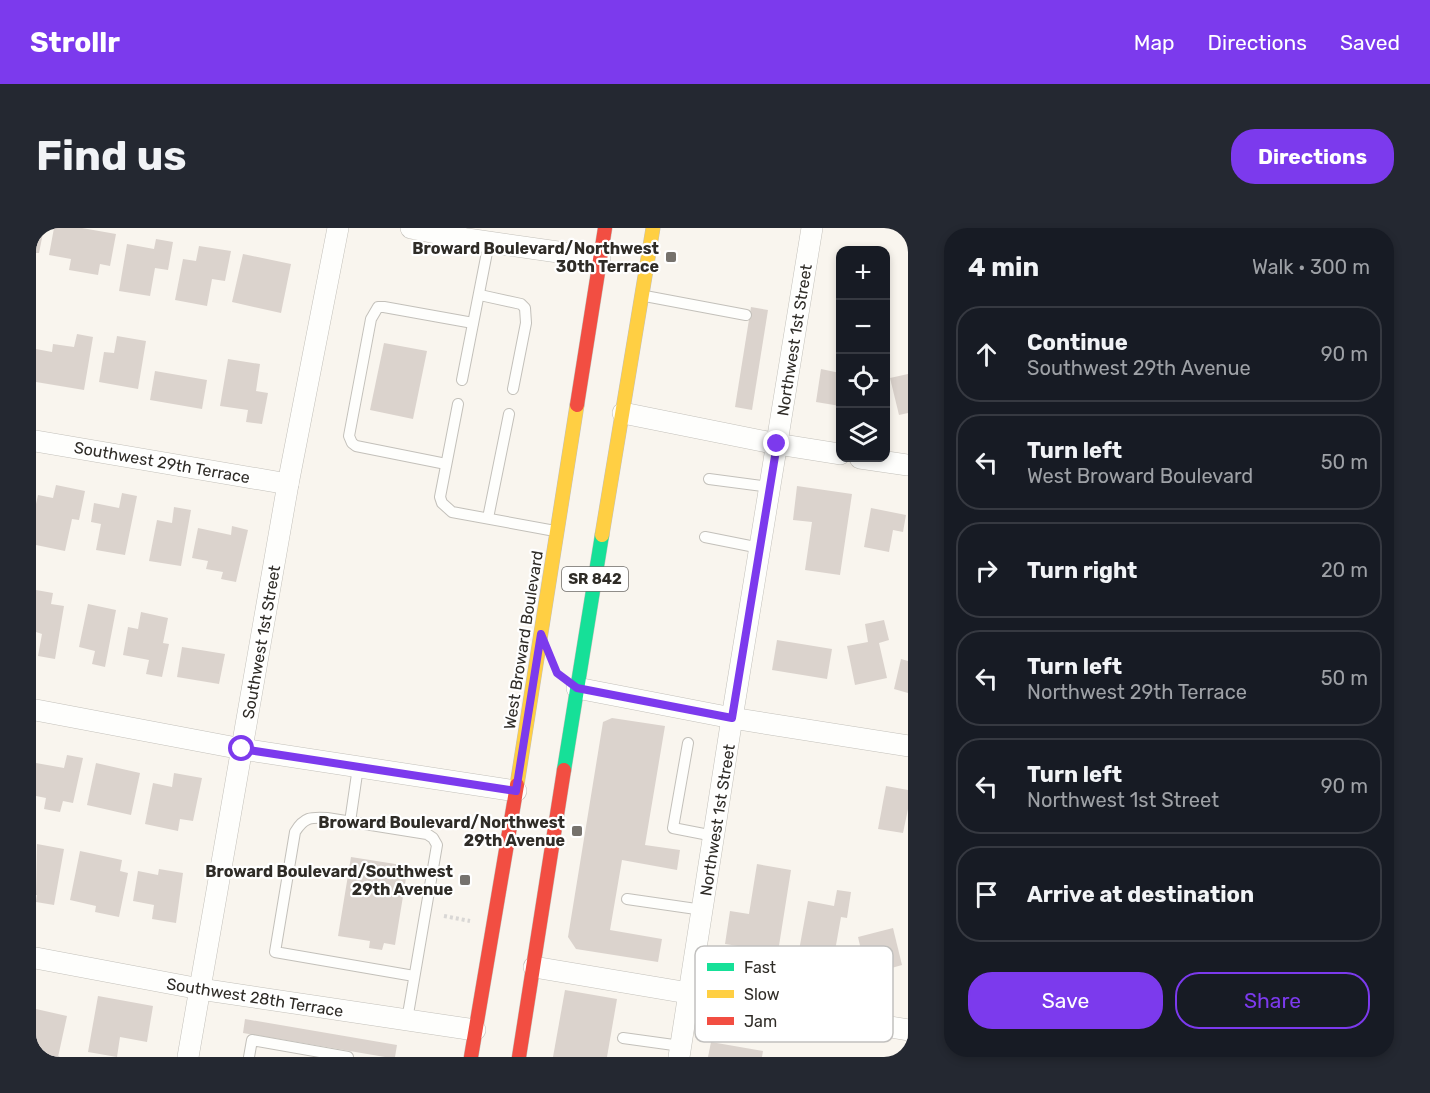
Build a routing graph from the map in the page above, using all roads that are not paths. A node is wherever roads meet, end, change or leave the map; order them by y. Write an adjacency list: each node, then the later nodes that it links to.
1 (338, 228): 25 (street, Southwest 1st Street)
2 (411, 228): 6 (street)
3 (605, 228): 8 (main road, West Broward Boulevard / SR 842)
4 (653, 228): 10 (main road, SR 842)
5 (812, 228): 19 (street, Northwest 1st Street)
6 (468, 233): 7 (street)
7 (489, 242): 8 (street); 9 (lane)
8 (600, 258): 28 (main road, West Broward Boulevard / SR 842)
9 (480, 295): 12 (lane); 14 (lane)
10 (642, 295): 11 (lane); 16 (main road, SR 842)
11 (746, 315)
12 (473, 323): 13 (lane); 22 (lane)
13 (462, 380)
14 (513, 389)
15 (458, 404): 22 (lane)
16 (623, 413): 19 (street); 33 (main road, SR 842)
17 (509, 414): 27 (lane)
18 (36, 441): 25 (street, Southwest 29th Terrace)
19 (777, 444): 20 (street); 26 (street, Northwest 1st Street)
20 (836, 453)
21 (887, 462): 23 (street)
22 (446, 464): 27 (lane)
23 (908, 465)
24 (709, 479): 26 (lane)
25 (288, 484): 38 (street, Southwest 1st Street)
26 (770, 487): 30 (street, Northwest 1st Street)
27 (488, 518): 28 (lane)
28 (557, 531): 31 (main road, West Broward Boulevard / SR 842)
29 (705, 537): 30 (lane)
30 (760, 548): 35 (street, Northwest 1st Street)
31 (541, 634): 32 (main road); 40 (main road, West Broward Boulevard / SR 842)
32 (549, 653)
33 (570, 683): 35 (street); 44 (main road, SR 842)
34 (36, 710): 38 (street)
35 (732, 718): 37 (street); 43 (street, Northwest 1st Street)
36 (688, 743): 43 (lane)
37 (908, 746)
38 (242, 749): 39 (street); 52 (street, Southwest 1st Street)
39 (358, 767): 40 (street); 41 (lane)
40 (524, 799): 57 (main road, West Broward Boulevard / SR 842)
41 (350, 822): 51 (lane); 51 (lane)
42 (540, 836): 44 (main road)
43 (714, 836): 46 (street, Northwest 1st Street)
44 (550, 864): 50 (main road, SR 842)
45 (627, 899): 46 (lane)
46 (703, 910): 47 (street, Northwest 1st Street)
47 (697, 946)
48 (36, 958): 52 (street, Southwest 28th Terrace)
49 (695, 962): 53 (street, Northwest 1st Street)
50 (534, 967): 53 (street); 65 (main road, SR 842)
51 (414, 976): 55 (lane)
52 (200, 989): 55 (street, Southwest 28th Terrace); 61 (street, Southwest 1st Street)
53 (690, 994): 54 (street); 60 (street, Northwest 1st Street)
54 (695, 995)
55 (407, 1020): 57 (street, Southwest 28th Terrace)
56 (893, 1028): 58 (street)
57 (475, 1030): 64 (main road, West Broward Boulevard / SR 842)
58 (908, 1030)
59 (624, 1038): 60 (lane)
60 (680, 1051)
61 (188, 1057)
62 (249, 1057): 63 (lane)
63 (348, 1057)
64 (471, 1057)
65 (519, 1057)

